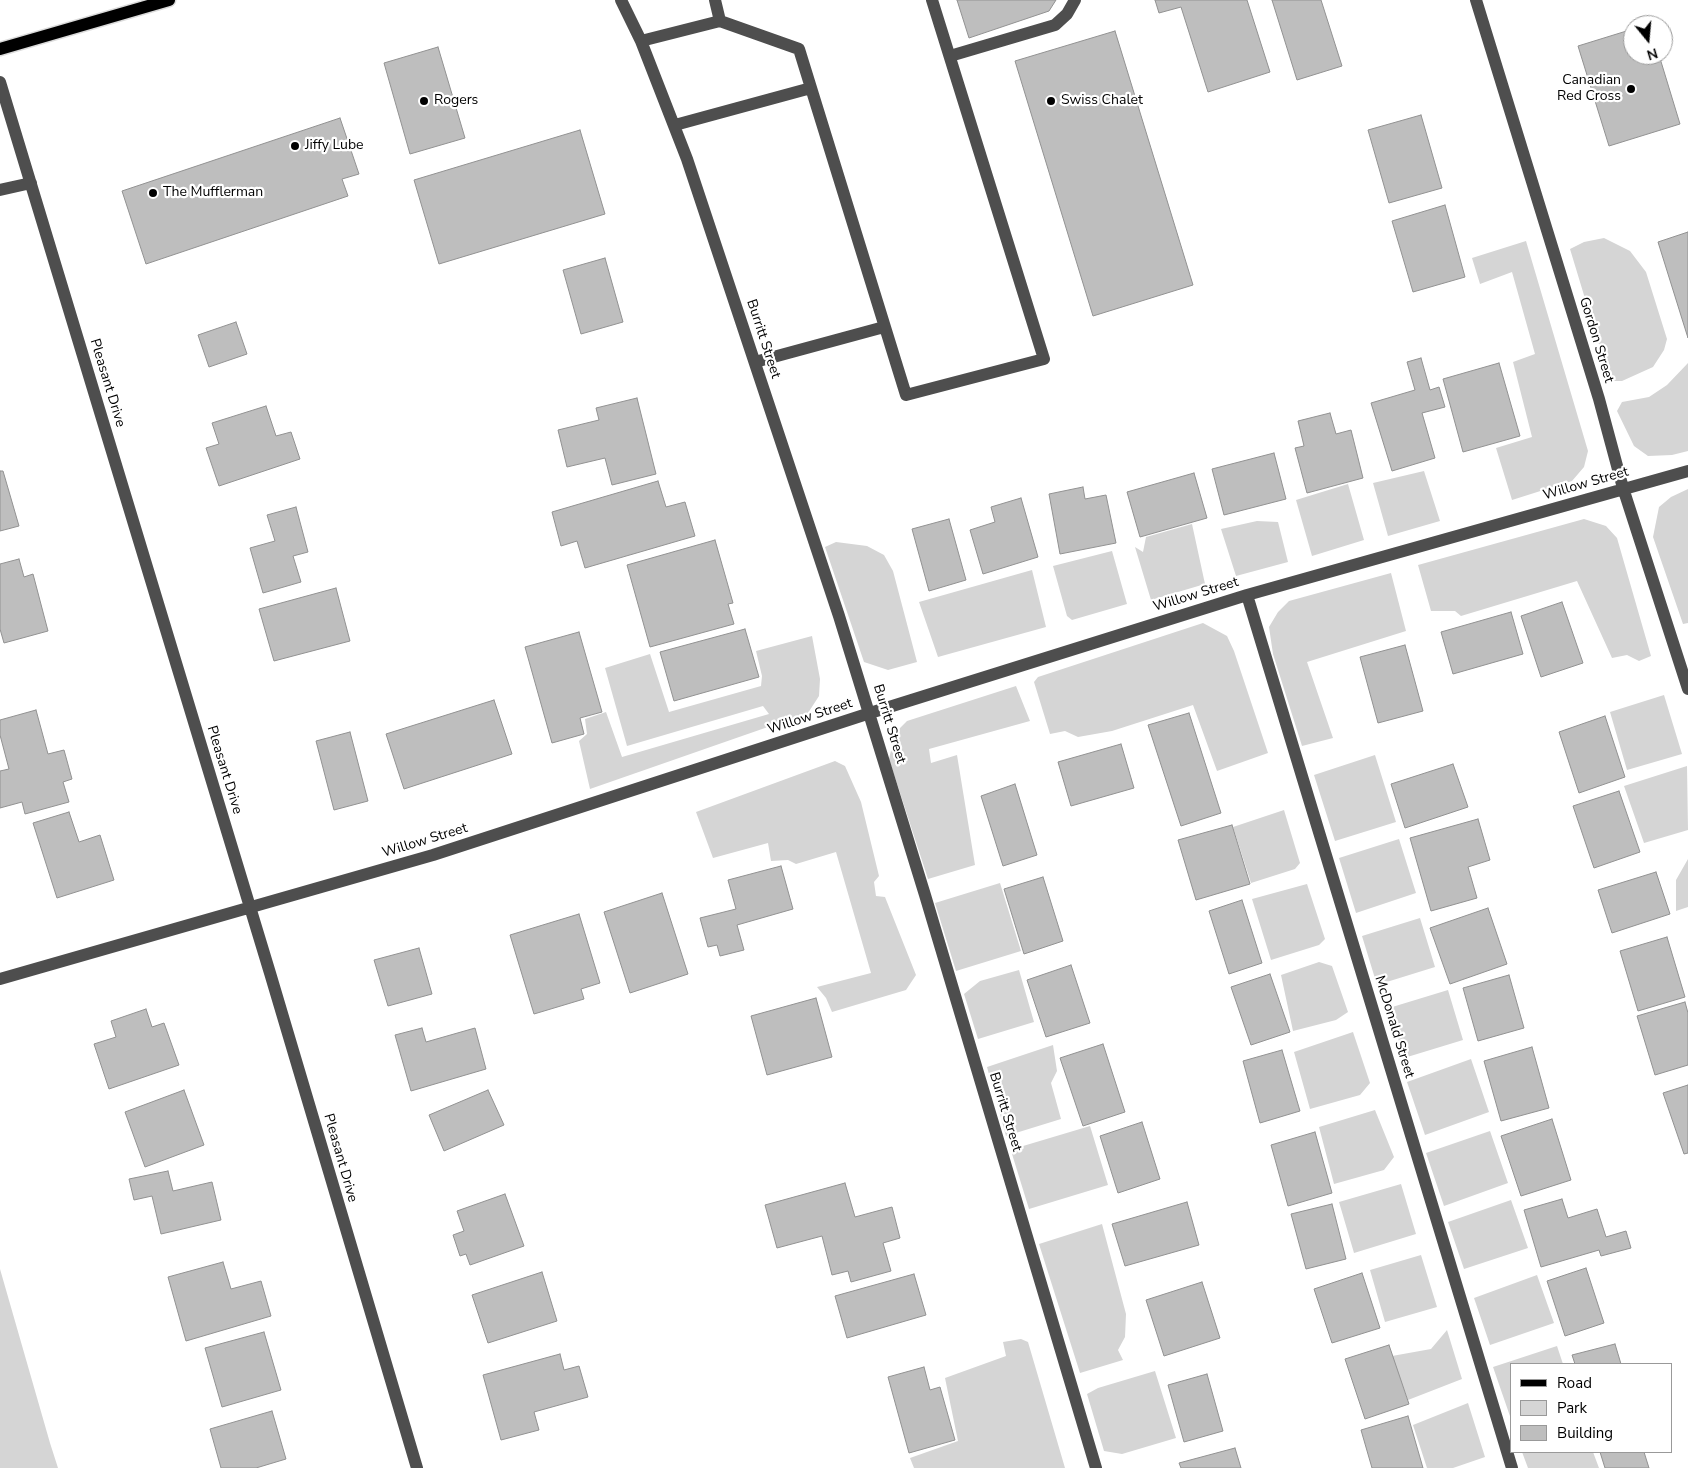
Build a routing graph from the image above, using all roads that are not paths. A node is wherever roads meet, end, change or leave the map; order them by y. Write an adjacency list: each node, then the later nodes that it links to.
1 (169, 0): 9 (main road)
2 (621, 0): 8 (street, Burritt Street)
3 (715, 0): 7 (street)
4 (932, 0): 10 (street)
5 (1075, 0): 10 (street)
6 (1476, 0): 19 (street, Gordon Street)
7 (720, 21): 8 (street); 12 (street)
8 (641, 41): 13 (street, Burritt Street)
9 (0, 49)
10 (950, 56): 16 (street)
11 (0, 82): 14 (street, Pleasant Drive)
12 (811, 88): 13 (street); 16 (street)
13 (674, 125): 17 (street, Burritt Street)
14 (31, 183): 15 (street); 23 (street, Pleasant Drive)
15 (0, 190)
16 (884, 327): 17 (street)
17 (755, 362): 22 (street, Burritt Street)
18 (1688, 471): 19 (street, Willow Street)
19 (1623, 488): 20 (street, Willow Street); 21 (street, Gordon Street)
20 (1247, 595): 22 (street, Willow Street); 27 (street, McDonald Street)
21 (1688, 689)
22 (870, 713): 23 (street, Willow Street); 26 (street, Burritt Street)
23 (250, 909): 24 (street, Willow Street); 25 (street, Pleasant Drive)
24 (0, 979)
25 (417, 1468)
26 (1096, 1468)
27 (1512, 1468)

